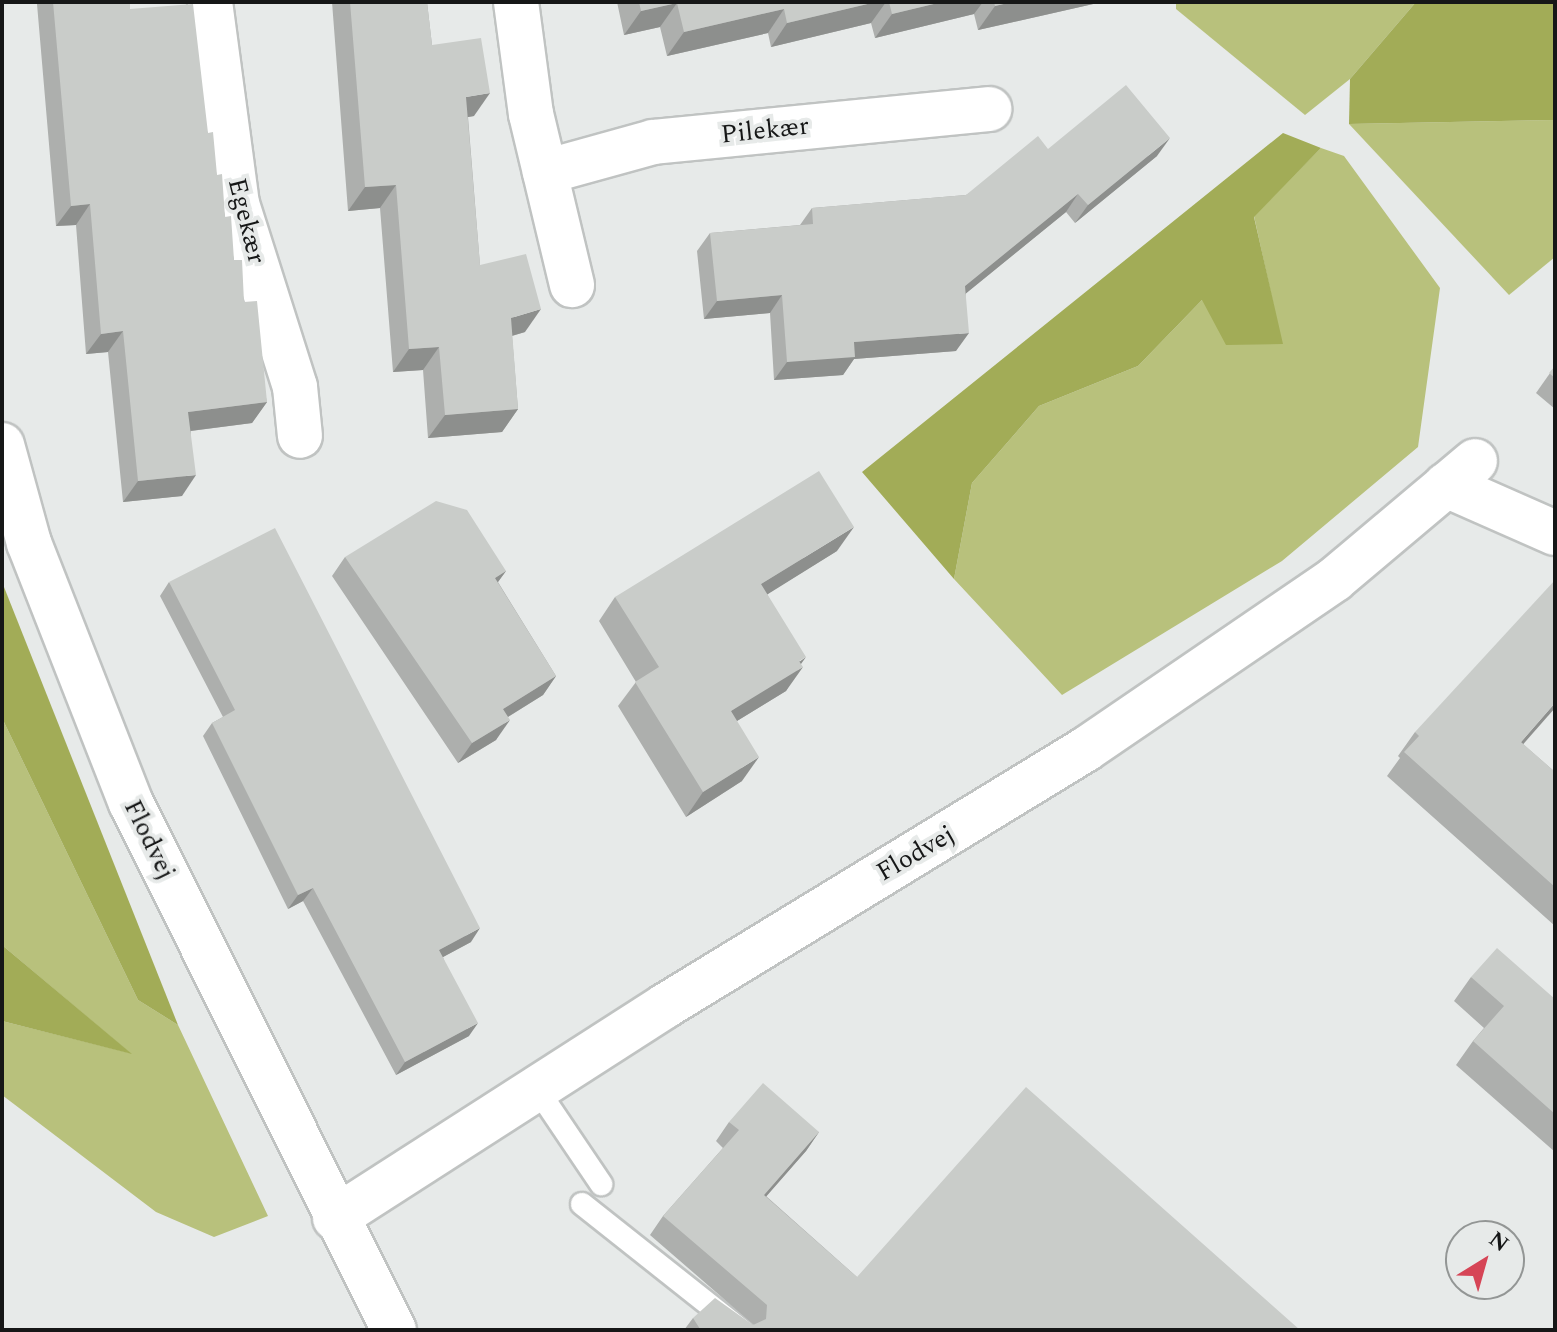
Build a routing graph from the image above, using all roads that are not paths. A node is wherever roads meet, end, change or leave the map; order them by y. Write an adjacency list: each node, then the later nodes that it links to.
1 (210, 2): 6 (street, Egekær)
2 (516, 2): 4 (street)
3 (989, 109): 4 (street, Pilekær)
4 (545, 172): 5 (street)
5 (572, 285)
6 (300, 436)
7 (2, 445): 12 (street, Flodvej)
8 (1555, 533): 9 (street, Flodvej)
9 (537, 1089): 10 (lane); 12 (street, Flodvej)
10 (601, 1184)
11 (582, 1204): 14 (lane)
12 (335, 1218): 13 (street, Flodvej)
13 (394, 1330)
14 (741, 1330)

